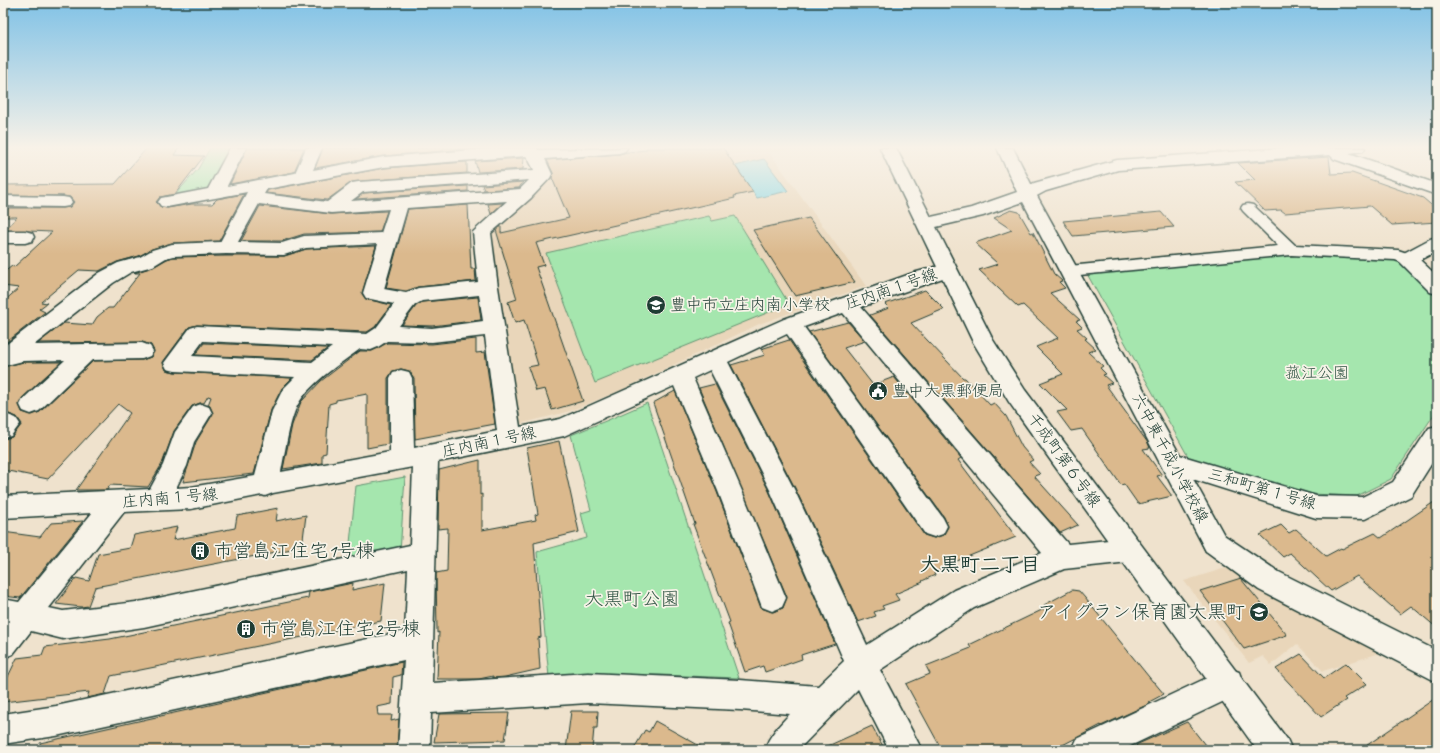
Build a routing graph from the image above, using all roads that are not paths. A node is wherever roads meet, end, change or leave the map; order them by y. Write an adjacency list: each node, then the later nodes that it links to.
1 (220, 183): 11 (street)
2 (284, 183): 10 (street)
3 (413, 183): 18 (street)
4 (535, 183): 12 (street)
5 (905, 183): 20 (street, 千成町第６号線)
6 (1022, 183): 13 (street, 六中東千成小学校線)
7 (1054, 183): 13 (street)
8 (1417, 183): 9 (street)
9 (1437, 190)
10 (257, 192): 11 (street); 18 (street); 25 (street)
11 (214, 194): 16 (street)
12 (525, 194): 17 (street); 32 (street)
13 (1027, 194): 20 (street); 30 (street, 六中東千成小学校線)
14 (3, 201): 15 (street)
15 (63, 202)
16 (167, 202)
17 (399, 204): 18 (street); 23 (street)
18 (331, 208)
19 (1248, 208): 26 (street)
20 (925, 223): 29 (street, 千成町第６号線)
21 (3, 237): 22 (street)
22 (26, 237)
23 (389, 238): 25 (street); 33 (street)
24 (1437, 243): 27 (street)
25 (226, 248): 41 (street)
26 (1291, 250): 27 (street); 30 (street)
27 (1411, 256): 28 (street); 31 (street)
28 (1437, 264)
29 (947, 270): 34 (street, 庄内南１号線); 57 (street, 千成町第６号線)
30 (1069, 271): 51 (street, 六中東千成小学校線)
31 (1437, 286)
32 (488, 287): 33 (street); 36 (street)
33 (408, 300): 37 (street)
34 (847, 304): 35 (street, 庄内南１号線); 59 (street)
35 (791, 324): 42 (street, 庄内南１号線); 56 (street)
36 (495, 327): 37 (street); 49 (street)
37 (384, 333): 38 (street)
38 (356, 341): 43 (street); 43 (street)
39 (142, 351): 40 (street)
40 (86, 353): 41 (street); 46 (street)
41 (3, 358)
42 (715, 358): 44 (street, 庄内南１号線); 64 (street)
43 (316, 370): 52 (street)
44 (680, 374): 49 (street, 庄内南１号線); 60 (street)
45 (402, 378): 50 (street)
46 (31, 405)
47 (201, 413): 53 (street)
48 (1437, 434): 51 (street, 三和町第１号線)
49 (510, 438): 50 (street, 庄内南１号線)
50 (414, 458): 52 (street, 庄内南１号線); 58 (street)
51 (1173, 463): 65 (street, 六中東千成小学校線)
52 (265, 486): 53 (street, 庄内南１号線)
53 (157, 500): 54 (street, 庄内南１号線)
54 (118, 502): 55 (street, 庄内南１号線); 61 (street)
55 (7, 511)
56 (934, 526)
57 (1129, 550): 59 (street); 66 (street, 千成町第６号線)
58 (422, 554): 61 (street); 62 (street)
59 (1062, 557): 64 (street)
60 (772, 598)
61 (15, 614): 63 (street)
62 (420, 642): 67 (street); 69 (street)
63 (3, 644)
64 (861, 665): 68 (street); 72 (street)
65 (1437, 667)
66 (1228, 684): 73 (street); 74 (street, 千成町第６号線)
67 (417, 699): 68 (street); 70 (street)
68 (824, 702): 71 (street)
69 (3, 728)
70 (414, 750)
71 (780, 750)
72 (906, 750)
73 (1088, 750)
74 (1276, 750)

